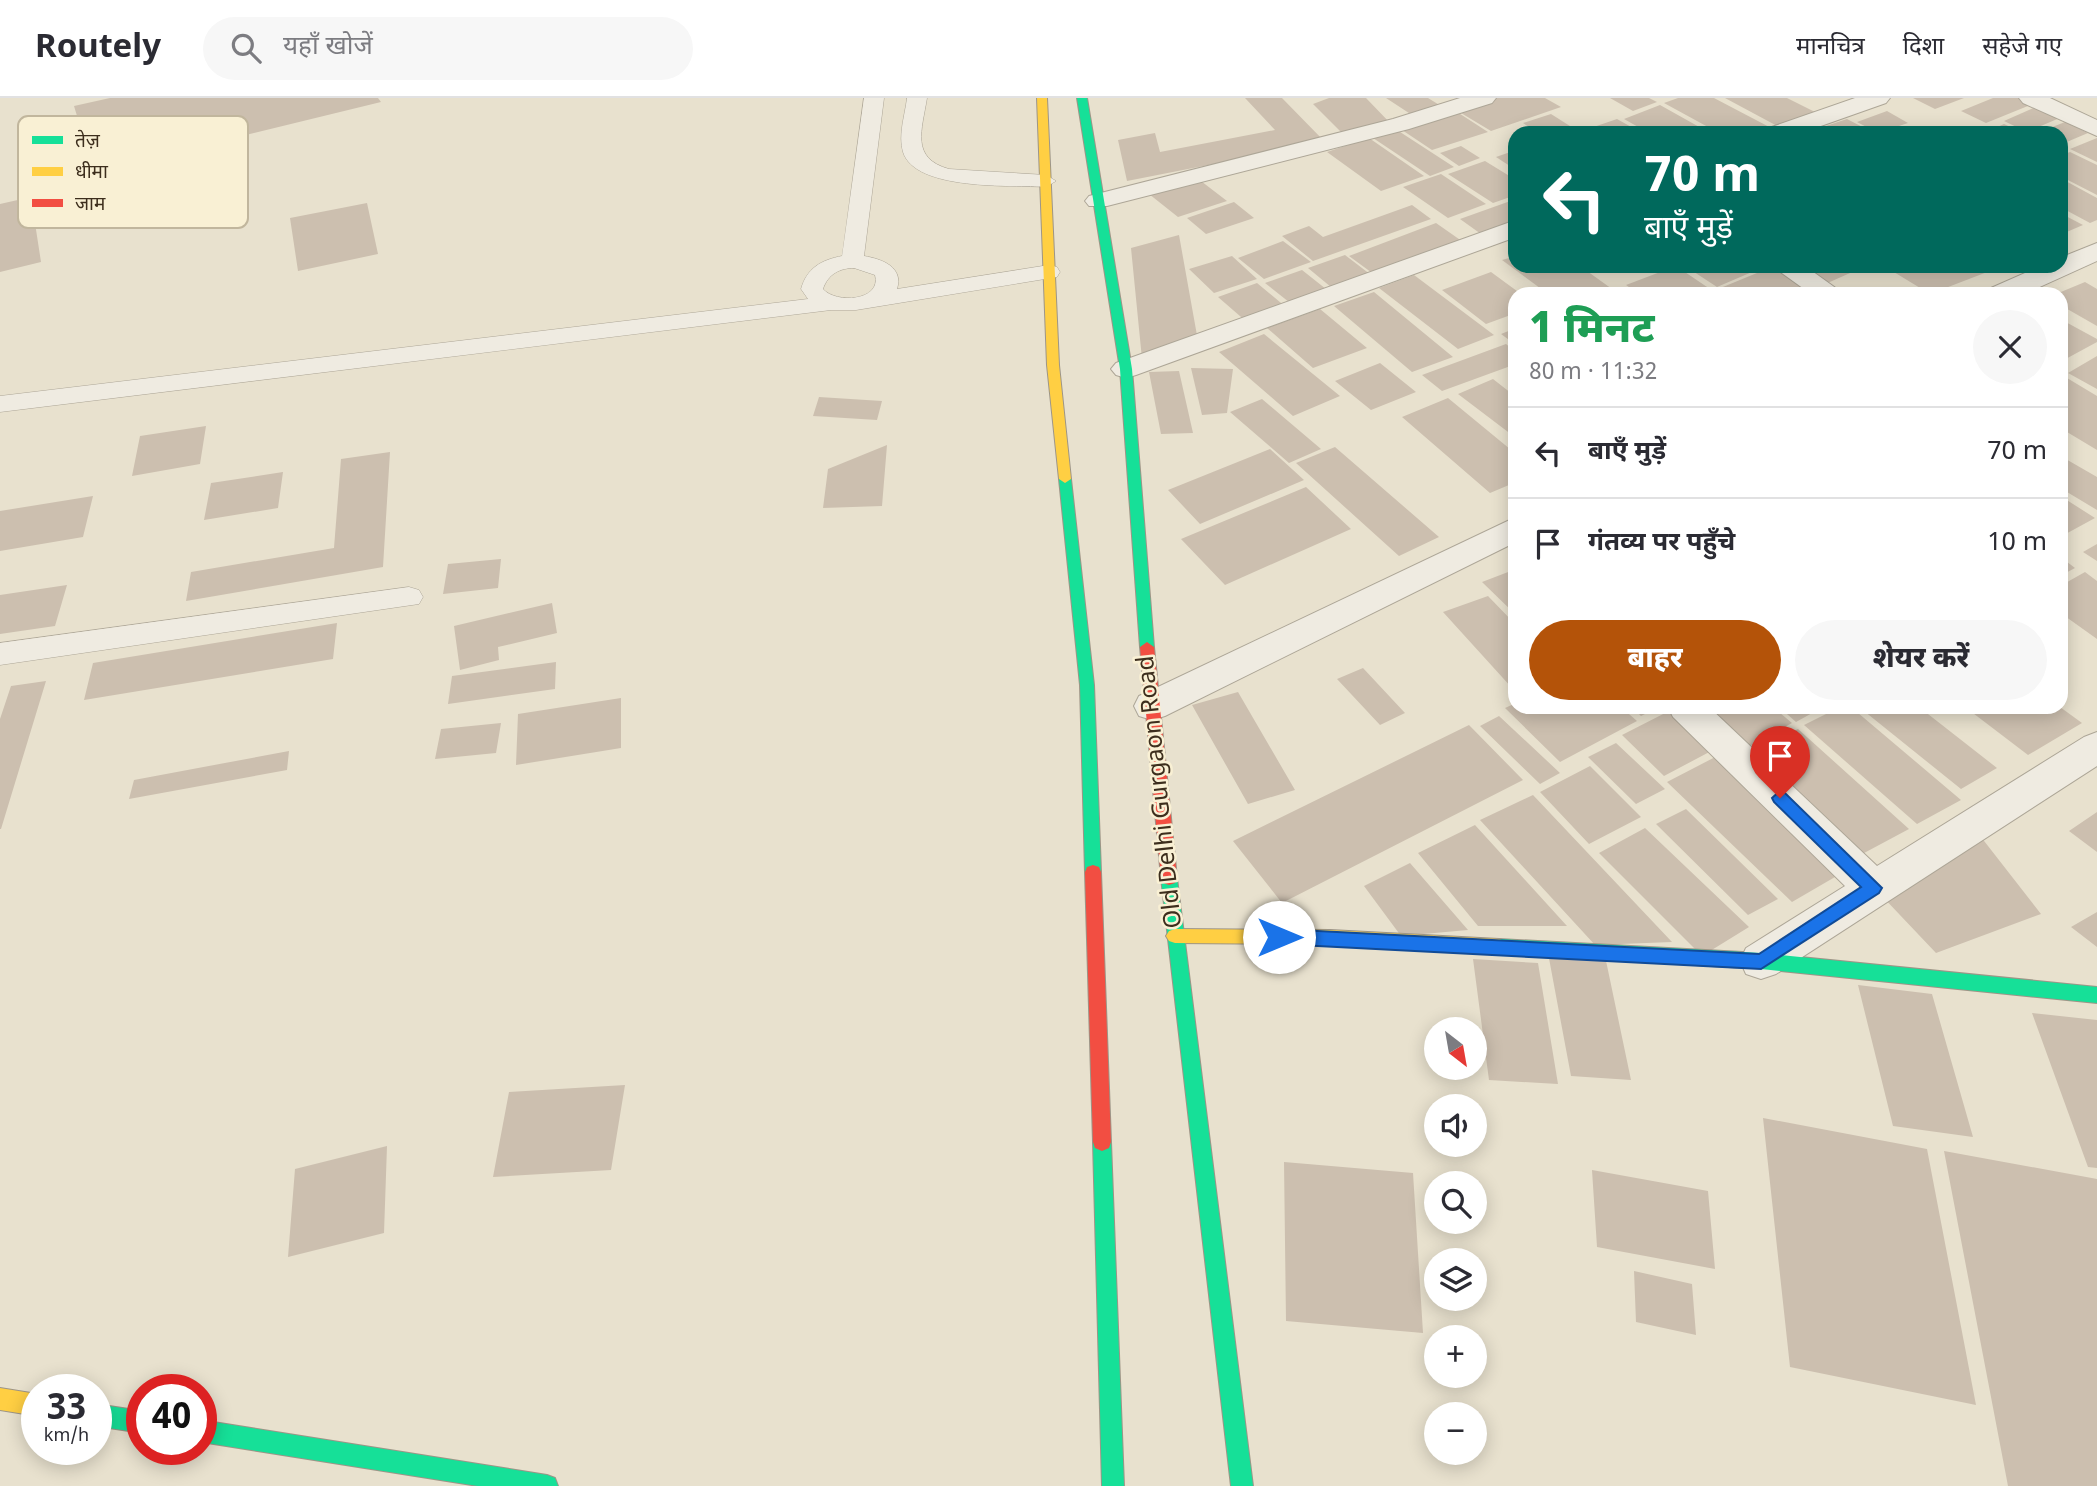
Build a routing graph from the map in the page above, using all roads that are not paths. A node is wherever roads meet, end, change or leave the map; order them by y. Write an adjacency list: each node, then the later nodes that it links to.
1 (874, 98): 14 (lane)
2 (916, 98): 10 (lane)
3 (1042, 98): 10 (main road)
4 (1082, 98): 11 (main road, Old Delhi Gurgaon Road)
5 (1485, 98): 11 (street)
6 (1878, 98): 8 (street)
7 (2031, 98): 9 (street)
8 (1798, 126)
9 (2097, 129)
10 (1046, 181): 16 (main road)
11 (1098, 201): 23 (main road, Old Delhi Gurgaon Road)
12 (1508, 231): 23 (street)
13 (2097, 251): 15 (street)
14 (852, 262): 21 (lane); 22 (lane)
15 (2068, 264)
16 (1049, 272): 21 (lane); 39 (main road)
17 (1797, 273): 19 (street)
18 (2048, 273): 20 (street)
19 (1819, 287)
20 (2017, 287)
21 (871, 300): 22 (lane)
22 (831, 303): 24 (lane)
23 (1126, 369): 28 (main road, Old Delhi Gurgaon Road)
24 (0, 404)
25 (1508, 536): 28 (street)
26 (409, 597): 27 (lane)
27 (0, 654)
28 (1152, 706): 32 (main road, Old Delhi Gurgaon Road)
29 (1693, 714): 31 (street)
30 (2097, 747): 31 (street)
31 (1873, 888): 33 (street)
32 (1175, 936): 33 (main road); 40 (main road, Old Delhi Gurgaon Road)
33 (1761, 961): 34 (main road)
34 (2097, 995)
35 (0, 1399): 36 (main road)
36 (21, 1402)
37 (217, 1434): 38 (main road)
38 (547, 1486)
39 (1113, 1486)
40 (1242, 1486)

